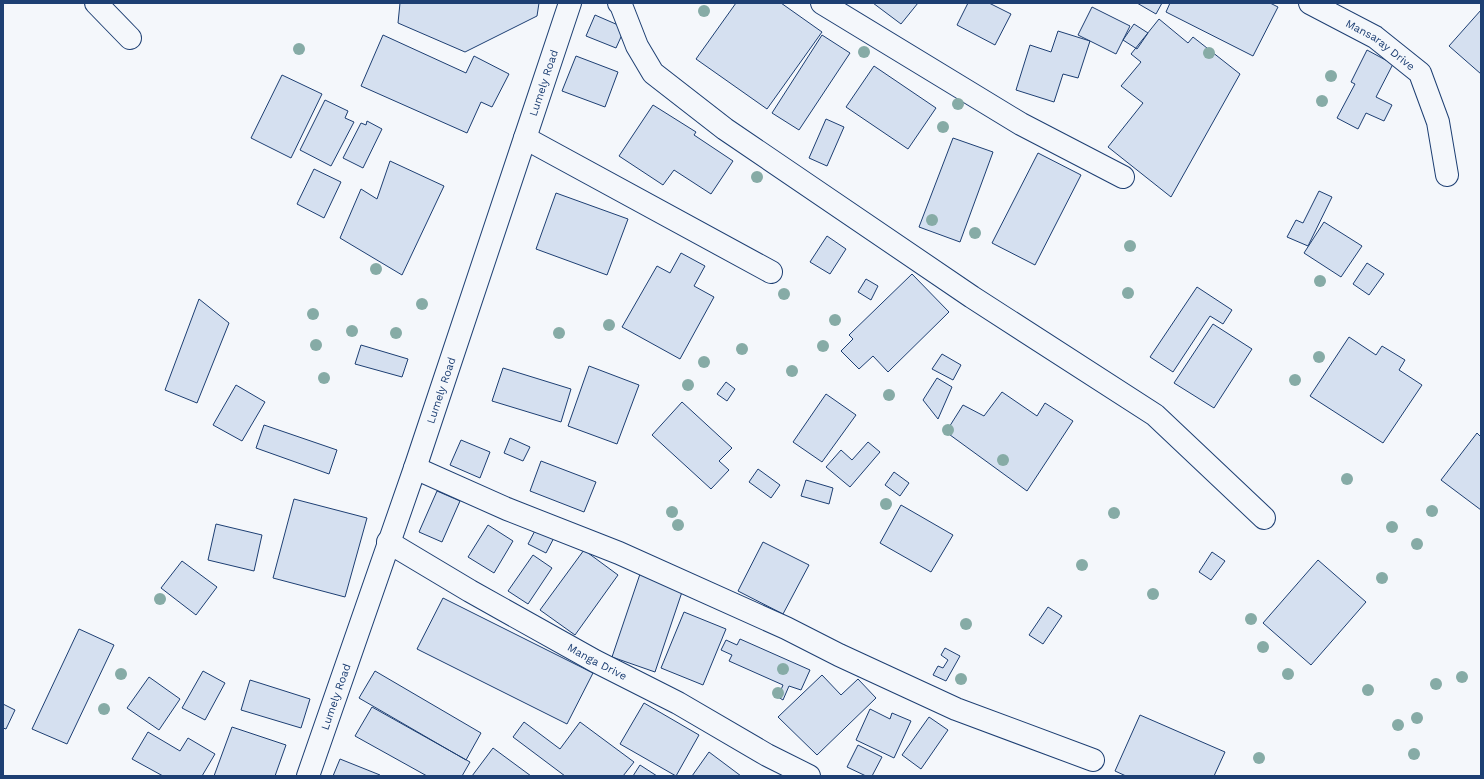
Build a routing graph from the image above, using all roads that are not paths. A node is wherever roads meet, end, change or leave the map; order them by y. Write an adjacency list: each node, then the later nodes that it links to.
1 (96, 3): 6 (street)
2 (570, 3): 7 (street, Lumely Road)
3 (619, 3): 12 (street)
4 (822, 3): 9 (street)
5 (1310, 3): 8 (street, Mansaray Drive)
6 (130, 38)
7 (525, 138): 10 (street); 11 (street, Lumely Road)
8 (1447, 174)
9 (1122, 177)
10 (770, 272)
11 (415, 468): 13 (street, Lumely Road); 14 (street)
12 (1264, 518)
13 (388, 542): 15 (street, Lumely Road); 16 (street, Manga Drive)
14 (1093, 760)
15 (308, 776)
16 (809, 776)

